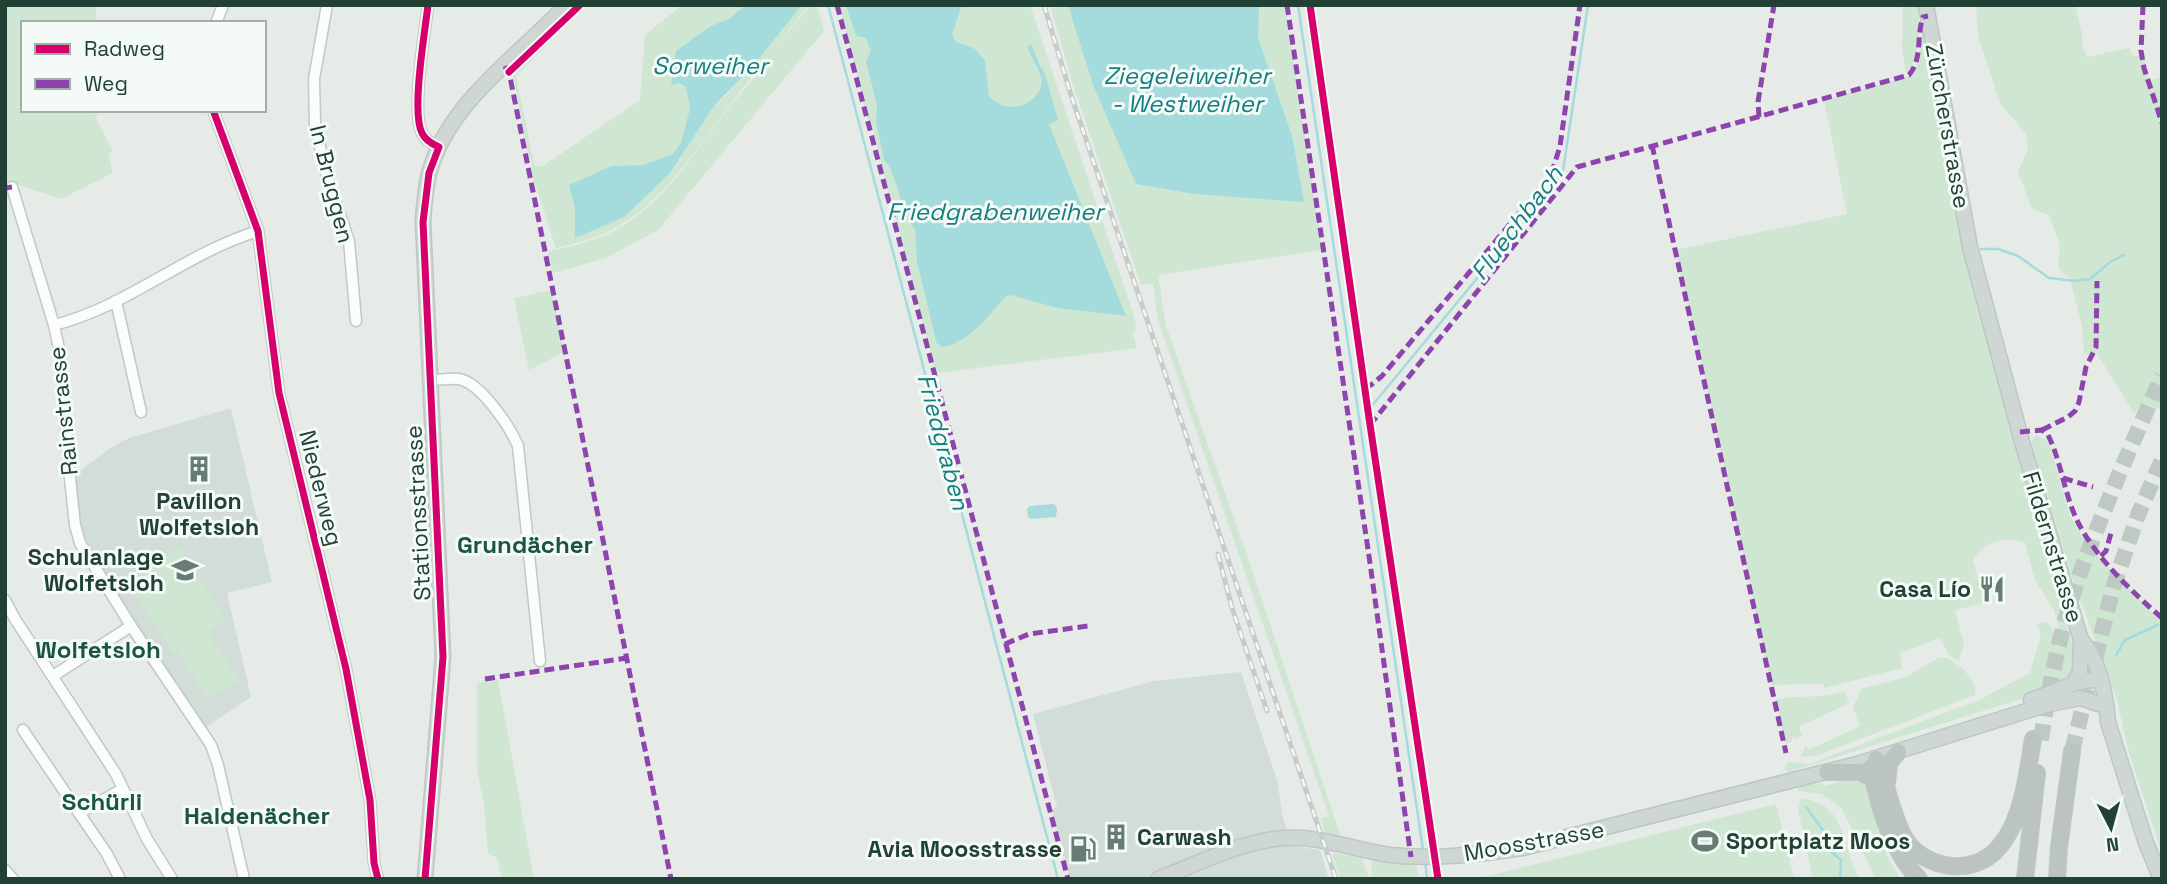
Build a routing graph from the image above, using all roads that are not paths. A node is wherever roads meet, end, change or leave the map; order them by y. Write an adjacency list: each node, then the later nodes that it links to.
1 (327, 5): 11 (street, In Bruggen)
2 (428, 5): 6 (street)
3 (566, 5): 6 (main road, Stationsstrasse)
4 (1926, 5): 9 (main road, Zürcherstrasse)
5 (215, 112): 8 (street, Niederweg)
6 (439, 147): 13 (main road, Stationsstrasse)
7 (12, 187): 12 (street, Rainstrasse)
8 (258, 231): 10 (street); 39 (street, Niederweg)
9 (1970, 247): 17 (main road, Fildernstrasse)
10 (116, 301): 12 (street); 14 (street)
11 (356, 321)
12 (54, 325): 16 (street, Rainstrasse)
13 (431, 380): 18 (street); 40 (main road, Stationsstrasse)
14 (141, 412)
15 (5, 600): 19 (street)
16 (131, 626): 19 (street); 38 (street, Rainstrasse)
17 (2081, 640): 20 (main road); 21 (main road)
18 (540, 661)
19 (53, 676): 32 (street)
20 (2094, 682): 21 (main road, Moosstrasse); 22 (main road, Moosstrasse); 23 (main road); 24 (main road)
21 (2073, 684): 28 (main road, Moosstrasse)
22 (2049, 704): 23 (main road, Moosstrasse); 27 (main road, Moosstrasse)
23 (2098, 705): 24 (main road)
24 (2108, 722): 45 (main road)
25 (23, 730): 33 (street)
26 (2072, 751): 44 (highway)
27 (1898, 752): 28 (main road, Moosstrasse); 31 (highway)
28 (1872, 757): 29 (main road, Moosstrasse); 30 (main road, Moosstrasse); 31 (highway)
29 (1828, 772): 30 (main road, Moosstrasse); 31 (highway)
30 (1787, 780): 41 (main road, Moosstrasse)
31 (1880, 782): 42 (highway); 43 (highway)
32 (123, 789): 33 (street); 37 (street)
33 (79, 813): 36 (street)
34 (5, 870): 35 (street)
35 (13, 879)
36 (120, 879)
37 (172, 879)
38 (244, 879)
39 (378, 879)
40 (425, 879)
41 (1158, 879)
42 (1919, 879)
43 (2025, 879)
44 (2057, 879)
45 (2161, 879)

